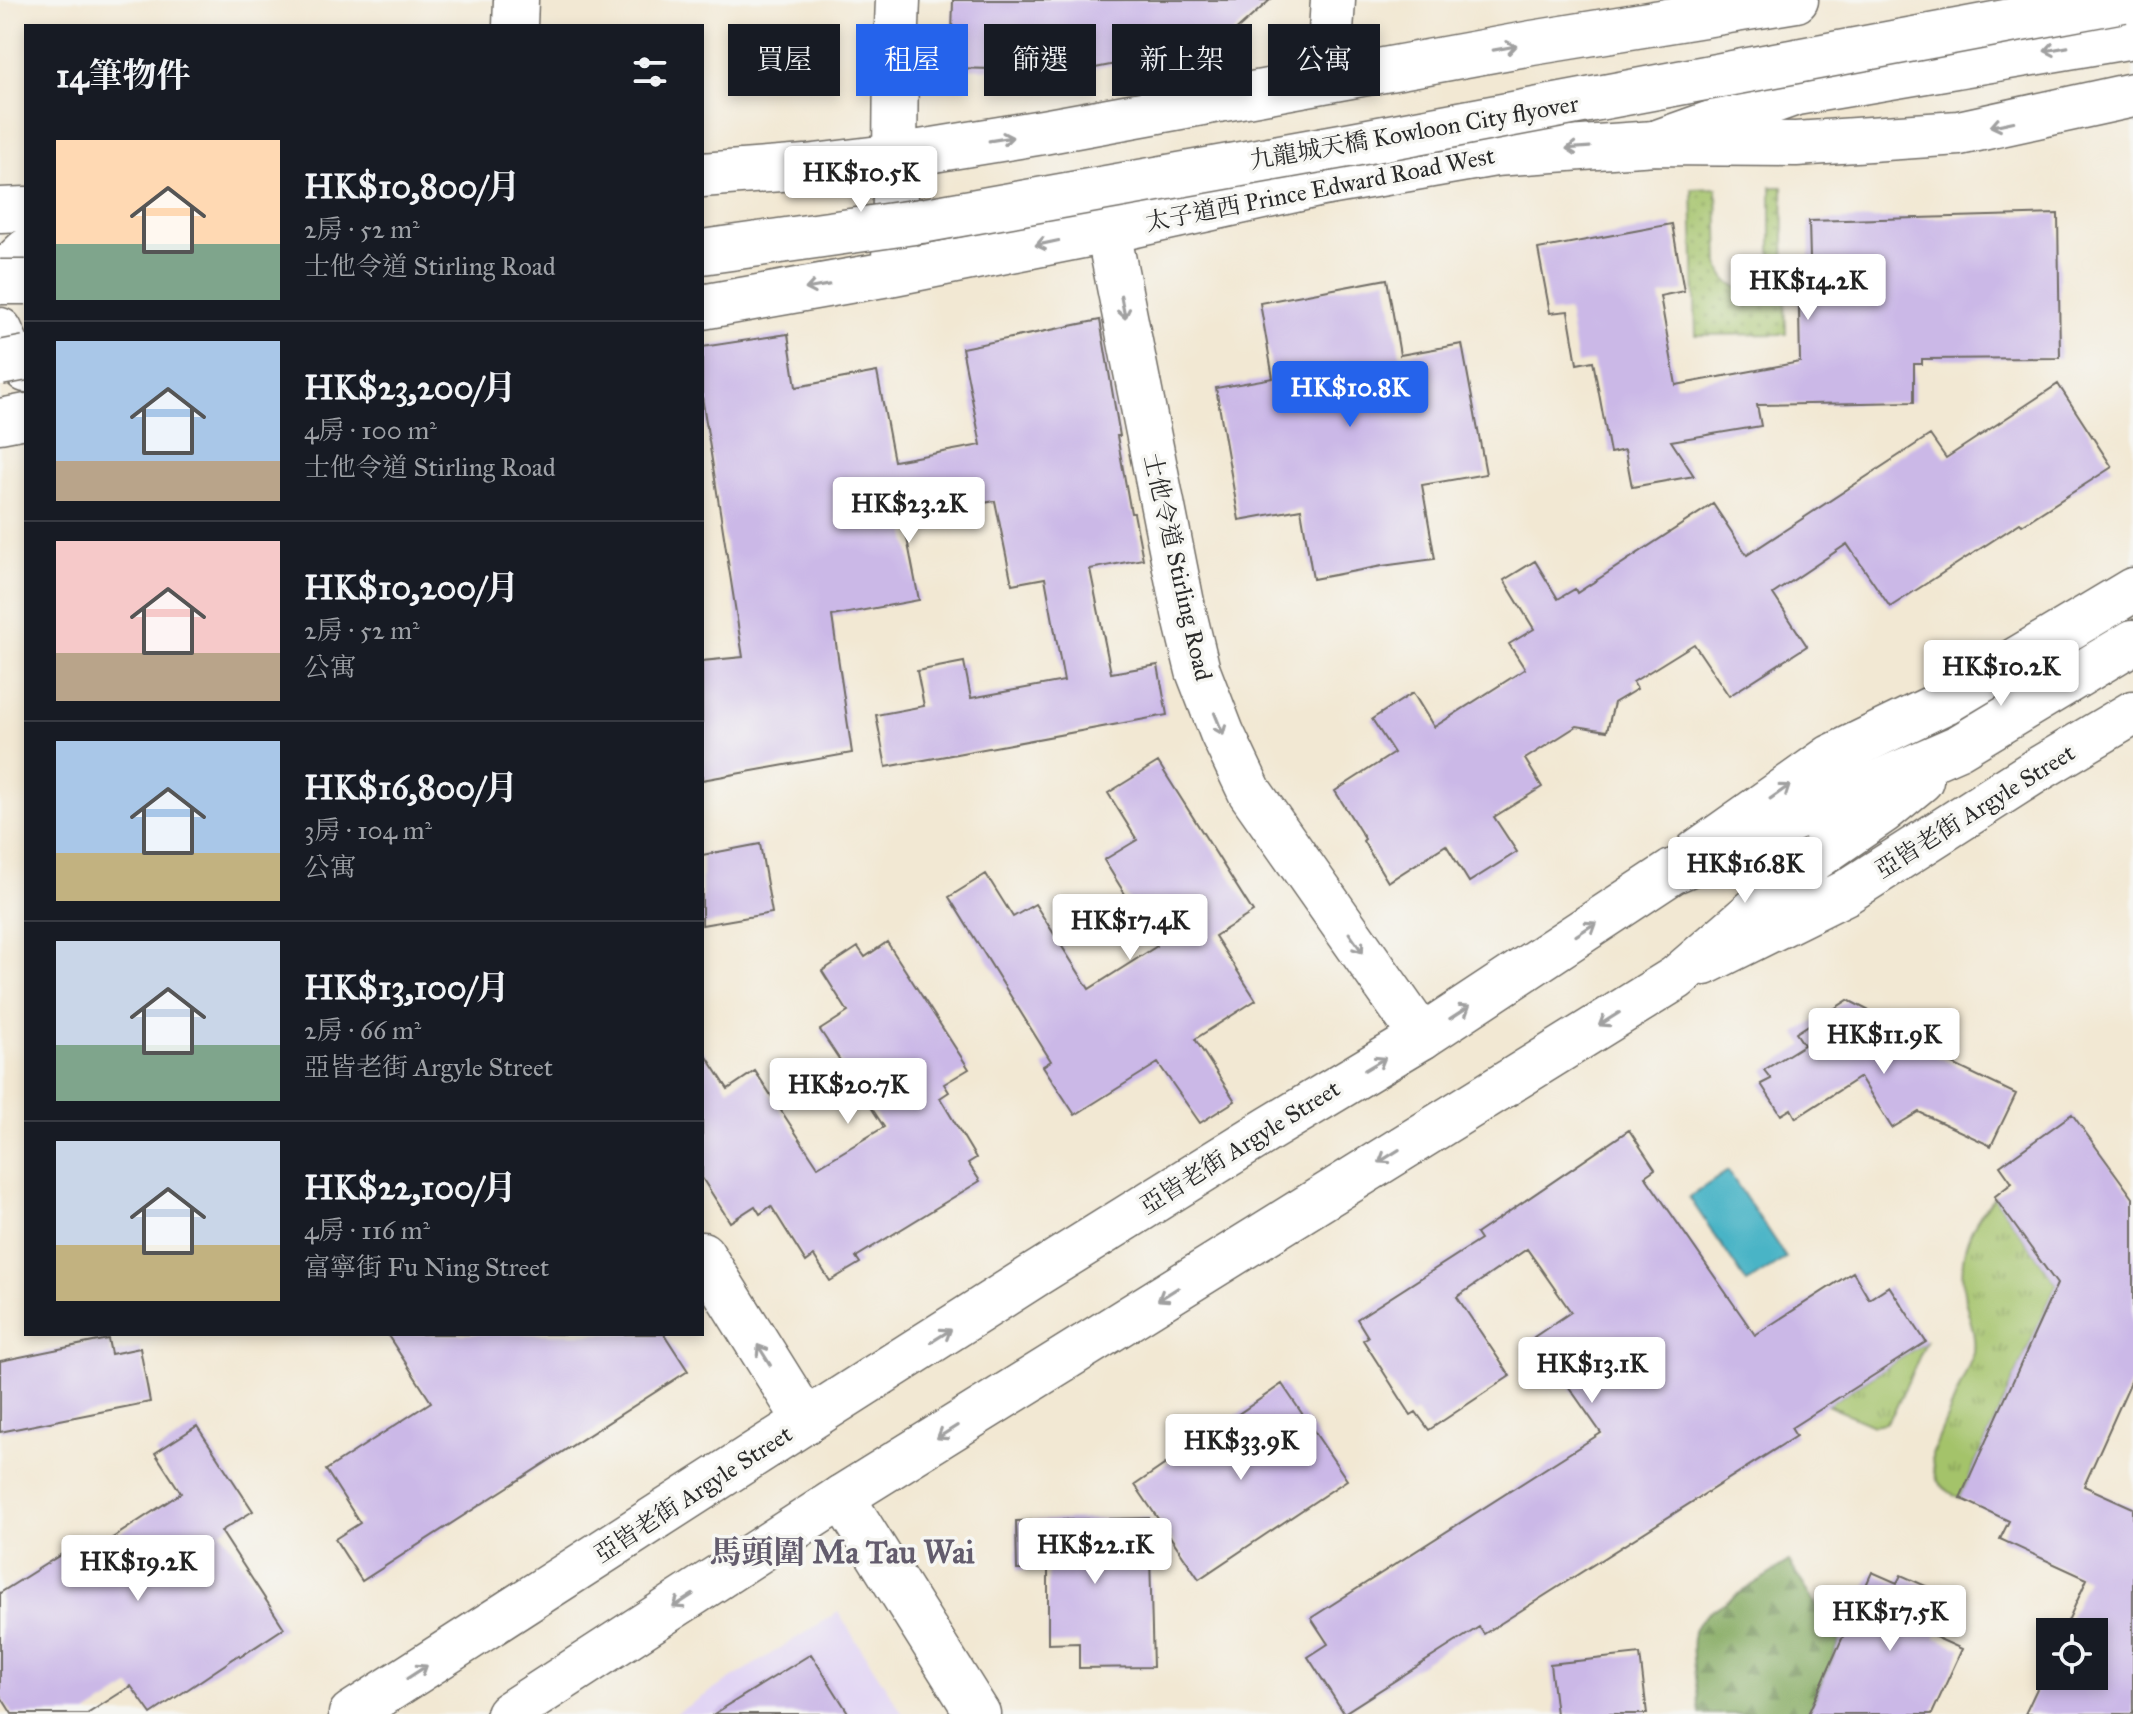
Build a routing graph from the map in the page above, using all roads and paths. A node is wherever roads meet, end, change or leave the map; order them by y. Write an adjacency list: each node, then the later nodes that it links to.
1 (516, 0): 8 (main road)
2 (898, 0): 15 (main road)
3 (1333, 0): 9 (main road)
4 (1796, 0): 7 (main road)
5 (1988, 0): 19 (main road, 九龍城天橋 Kowloon City flyover)
6 (2123, 0): 21 (main road, 九龍城天橋 Kowloon City flyover, bridge)
7 (1728, 6): 11 (main road, one-way to 7)
8 (515, 24)
9 (1331, 24)
10 (2133, 36): 14 (main road, one-way to 14)
11 (1380, 70)
12 (1268, 90): 15 (main road, one-way to 12)
13 (2133, 95): 14 (main road, 太子道西 Prince Edward Road West, one-way to 14)
14 (1655, 143): 20 (main road, 太子道西 Prince Edward Road West, one-way to 20)
15 (896, 156): 16 (main road); 22 (main road)
16 (704, 175)
17 (24, 209): 18 (main road)
18 (0, 210)
19 (704, 226)
20 (1108, 231): 22 (main road, 太子道西 Prince Edward Road West, one-way to 22); 36 (main road, 士他令道 Stirling Road, one-way to 36)
21 (704, 252)
22 (894, 273): 23 (main road, 太子道西 Prince Edward Road West, one-way to 23)
23 (704, 307)
24 (0, 330): 27 (main road)
25 (24, 358): 26 (main road, bridge)
26 (0, 363)
27 (24, 368)
28 (24, 416): 29 (main road)
29 (0, 421)
30 (2133, 590): 34 (main road, 亞皆老街 Argyle Street, one-way to 30)
31 (2133, 642): 33 (main road)
32 (2133, 713): 35 (main road, 亞皆老街 Argyle Street)
33 (1959, 747): 34 (main road); 35 (main road)
34 (1672, 872): 36 (main road, 亞皆老街 Argyle Street, one-way to 34)
35 (1676, 978): 39 (main road, 亞皆老街 Argyle Street, one-way to 39)
36 (1422, 1037): 38 (main road, 亞皆老街 Argyle Street, one-way to 36)
37 (704, 1257): 38 (main road, one-way to 37)
38 (806, 1421): 40 (main road, 亞皆老街 Argyle Street, one-way to 38)
39 (842, 1497): 41 (main road, 亞皆老街 Argyle Street, one-way to 41); 42 (main road)
40 (351, 1714)
41 (508, 1714)
42 (978, 1714)

